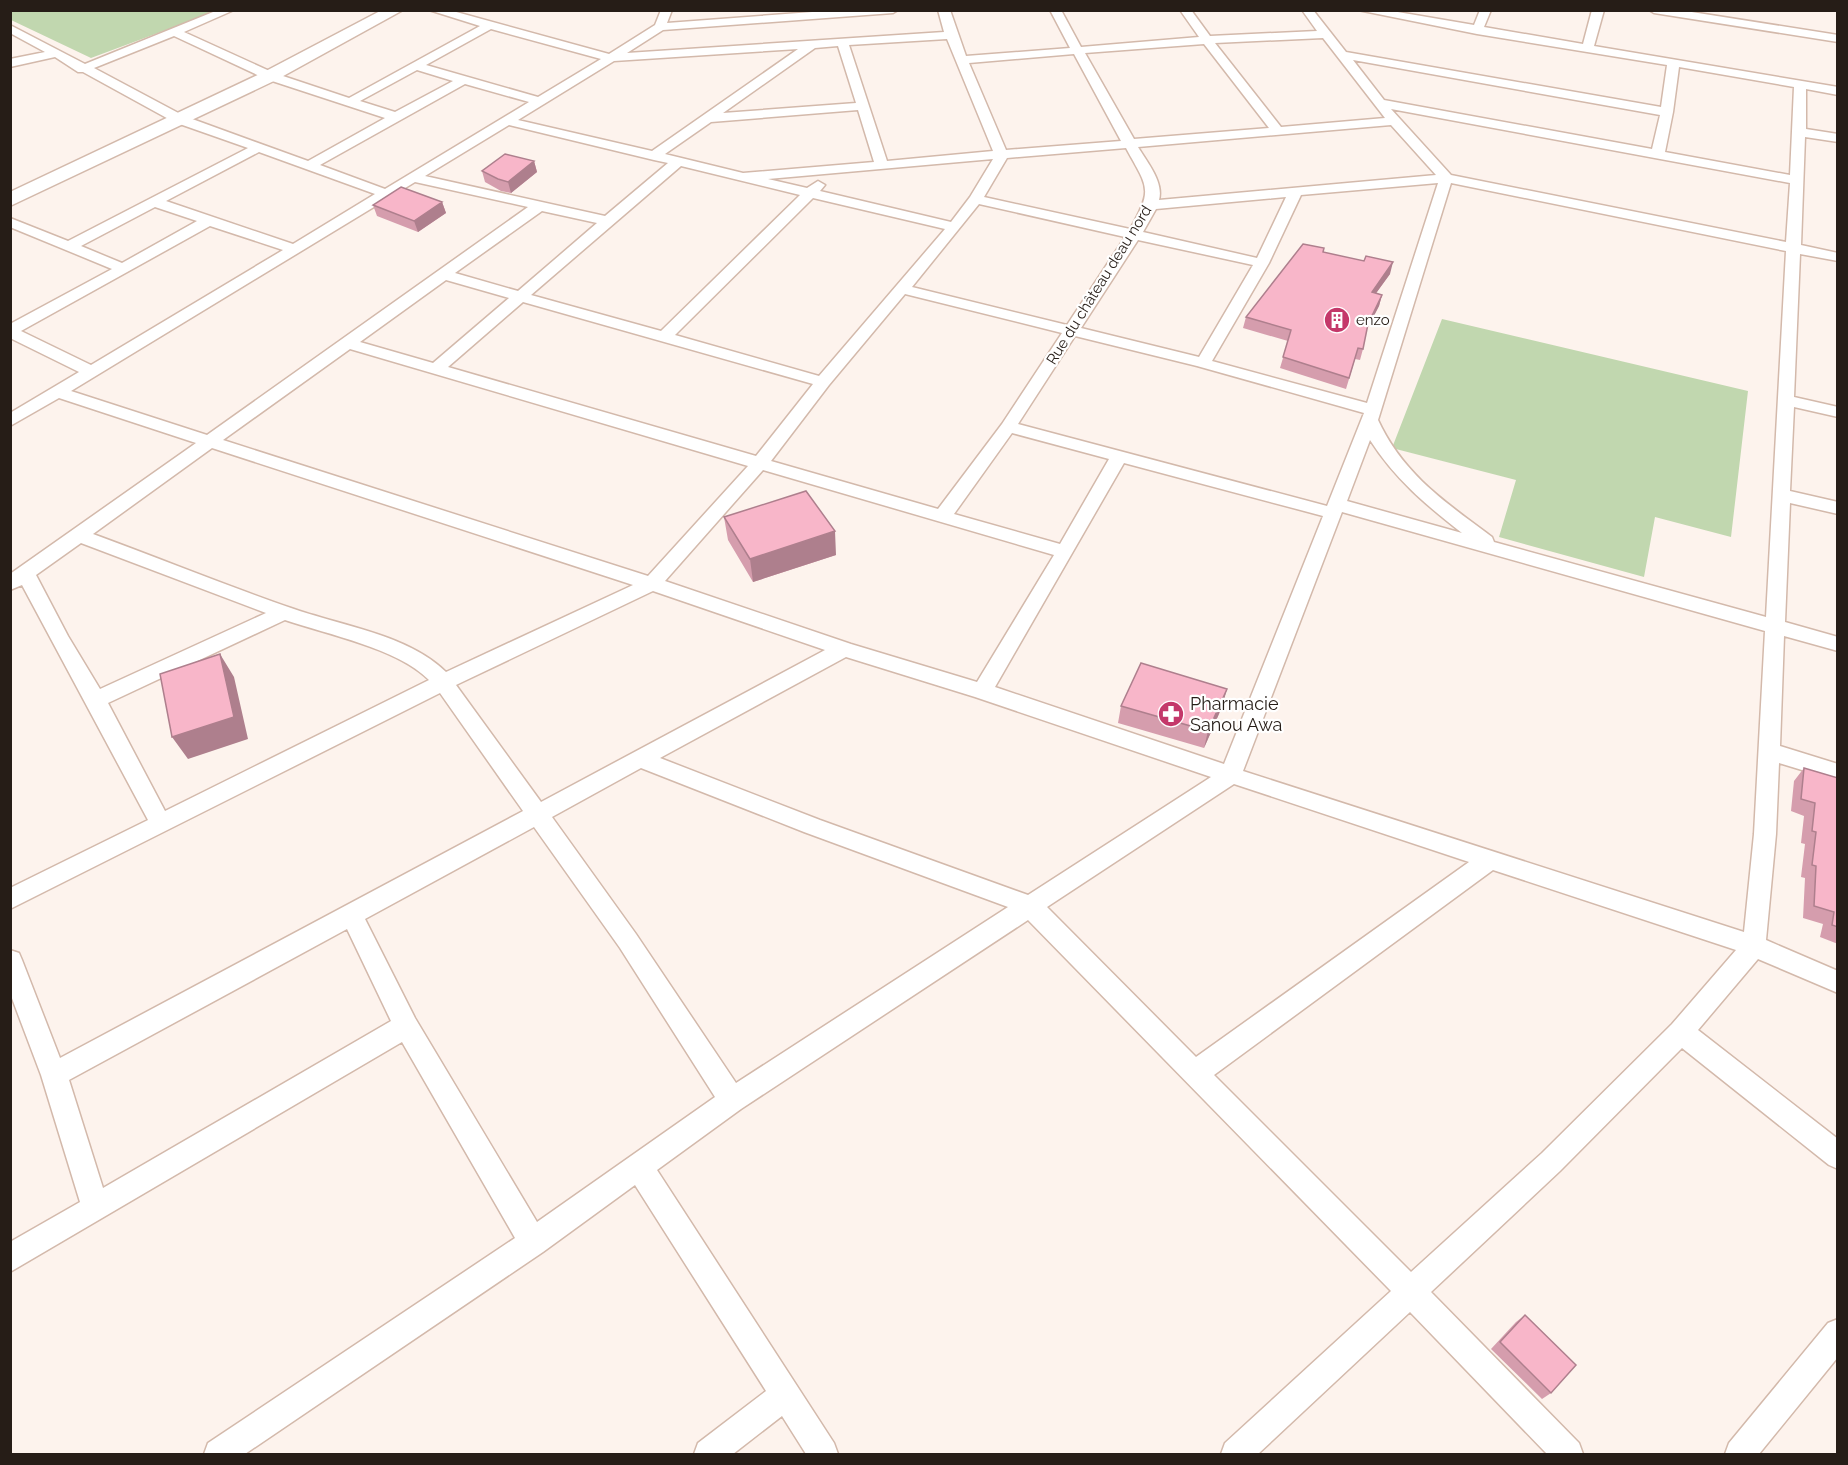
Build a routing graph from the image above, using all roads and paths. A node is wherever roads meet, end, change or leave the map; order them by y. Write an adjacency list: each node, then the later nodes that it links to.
1 (229, 10): 18 (street)
2 (395, 10): 35 (main road)
3 (434, 10): 14 (street)
4 (667, 10): 15 (street)
5 (893, 10): 15 (street)
6 (944, 10): 20 (street)
7 (1055, 10): 26 (street, Rue du château deau nord)
8 (1185, 10): 22 (street)
9 (1307, 10): 19 (street)
10 (1363, 10): 17 (street)
11 (1486, 10): 17 (street)
12 (1599, 10): 25 (street)
13 (1654, 10): 21 (street)
14 (488, 26): 29 (street); 33 (street)
15 (660, 27): 29 (street)
16 (10, 28): 27 (street)
17 (1477, 31): 25 (street)
18 (174, 32): 34 (street); 35 (street)
19 (1324, 34): 22 (street); 28 (street)
20 (951, 35): 23 (street); 30 (street)
21 (1838, 39)
22 (1207, 40): 26 (street); 49 (street)
23 (843, 44): 24 (street); 42 (street)
24 (810, 46): 29 (street); 45 (street)
25 (1587, 50): 32 (street)
26 (1078, 51): 30 (street); 52 (street, Rue du château deau nord)
27 (56, 53): 31 (street); 34 (street)
28 (1343, 56): 41 (street); 43 (street)
29 (611, 58): 40 (street)
30 (962, 60): 56 (street)
31 (10, 63)
32 (1673, 64): 37 (street); 43 (street)
33 (415, 66): 36 (street); 39 (street)
34 (82, 69): 46 (street)
35 (270, 76): 39 (street); 46 (main road)
36 (463, 81): 40 (street); 44 (street)
37 (1800, 85): 38 (street); 50 (street)
38 (1838, 91)
39 (351, 102): 44 (street)
40 (539, 102): 47 (street)
41 (1380, 103): 48 (street); 54 (street)
42 (861, 106): 45 (street); 58 (street)
43 (1667, 112): 54 (street)
44 (396, 117): 59 (street)
45 (707, 118): 55 (street)
46 (179, 119): 53 (street); 69 (main road)
47 (507, 121): 55 (street); 62 (street)
48 (1394, 121): 49 (street); 63 (street)
49 (1278, 131): 52 (street)
50 (1799, 132): 51 (street); 64 (street)
51 (1838, 138)
52 (1131, 144): 56 (street); 71 (street, Rue du château deau nord)
53 (258, 148): 59 (street); 70 (street)
54 (1658, 154): 64 (street)
55 (654, 156): 57 (street)
56 (1002, 156): 58 (street); 68 (street)
57 (678, 162): 61 (street); 74 (street)
58 (882, 165): 60 (street)
59 (309, 166): 67 (street)
60 (832, 170): 61 (street); 65 (street)
61 (743, 177): 65 (street)
62 (414, 178): 67 (street); 72 (street)
63 (1446, 178): 66 (street); 79 (street); 98 (street)
64 (1797, 180): 79 (street)
65 (809, 192): 76 (street); 89 (street)
66 (1295, 193): 71 (street); 82 (street)
67 (387, 194): 80 (street)
68 (976, 199): 76 (street); 77 (street)
69 (10, 200)
70 (154, 202): 73 (street); 78 (street)
71 (1151, 205): 77 (street, Rue du château deau nord)
72 (538, 207): 74 (street); 84 (street)
73 (210, 220): 80 (street); 83 (street)
74 (608, 221): 86 (street)
75 (10, 222): 78 (street)
76 (954, 227): 85 (street)
77 (1135, 233): 82 (street); 88 (street, Rue du château deau nord)
78 (69, 246): 83 (street)
79 (1794, 248): 81 (street); 96 (street)
80 (294, 249): 93 (street)
81 (1838, 257)
82 (1262, 264): 91 (street)
83 (123, 268): 87 (street)
84 (445, 275): 86 (street); 90 (street)
85 (903, 289): 88 (street); 94 (street)
86 (521, 296): 89 (street); 92 (street)
87 (10, 331): 93 (street)
88 (1070, 332): 91 (street); 100 (street, Rue du château deau nord)
89 (665, 336): 94 (street)
90 (347, 344): 92 (street); 101 (street)
91 (1203, 363): 98 (street)
92 (436, 369): 103 (street)
93 (92, 372): 95 (street)
94 (823, 382): 103 (street)
95 (59, 393): 99 (street); 101 (street)
96 (1786, 400): 97 (street); 104 (street)
97 (1838, 411)
98 (1371, 414): 106 (street); 109 (street)
99 (10, 421)
100 (1008, 427): 102 (street); 107 (street, Rue du château deau nord)
101 (210, 442): 108 (street); 112 (street)
102 (1119, 457): 106 (street); 110 (street)
103 (760, 463): 107 (street); 112 (street)
104 (1782, 495): 105 (street); 114 (street)
105 (1838, 508)
106 (1334, 509): 109 (street); 123 (street)
107 (942, 517): 110 (street)
108 (80, 535): 111 (street); 113 (street)
109 (1495, 549): 114 (street)
110 (1065, 552): 118 (street)
111 (18, 579): 119 (street)
112 (652, 584): 116 (street); 117 (street)
113 (284, 613): 117 (street); 119 (street)
114 (1775, 627): 115 (street); 120 (street)
115 (1838, 644)
116 (844, 649): 118 (street); 121 (street)
117 (443, 682): 124 (street); 125 (street)
118 (982, 691): 123 (street)
119 (96, 699): 125 (street)
120 (1768, 751): 122 (street); 130 (street)
121 (640, 759): 124 (street); 128 (street)
122 (1838, 773)
123 (1231, 776): 126 (street); 128 (street)
124 (537, 814): 129 (street); 137 (street)
125 (160, 824): 127 (street)
126 (1489, 860): 130 (street); 135 (street)
127 (10, 899)
128 (1029, 905): 135 (street); 137 (street)
129 (351, 916): 133 (street); 136 (street)
130 (1754, 946): 132 (street); 134 (street)
131 (10, 960): 136 (street)
132 (1838, 982)
133 (406, 1026): 140 (street); 141 (street)
134 (1681, 1032): 138 (street); 143 (street)
135 (1194, 1074): 143 (street)
136 (54, 1075): 140 (street)
137 (732, 1100): 139 (street)
138 (1838, 1156)
139 (638, 1165): 141 (street); 145 (street)
140 (96, 1208): 142 (street)
141 (533, 1242): 146 (street)
142 (10, 1258)
143 (1411, 1292): 149 (street); 150 (street)
144 (1838, 1333): 151 (street)
145 (785, 1395): 147 (street); 148 (street)
146 (219, 1455)
147 (710, 1455)
148 (823, 1455)
149 (1236, 1455)
150 (1568, 1455)
151 (1740, 1455)

